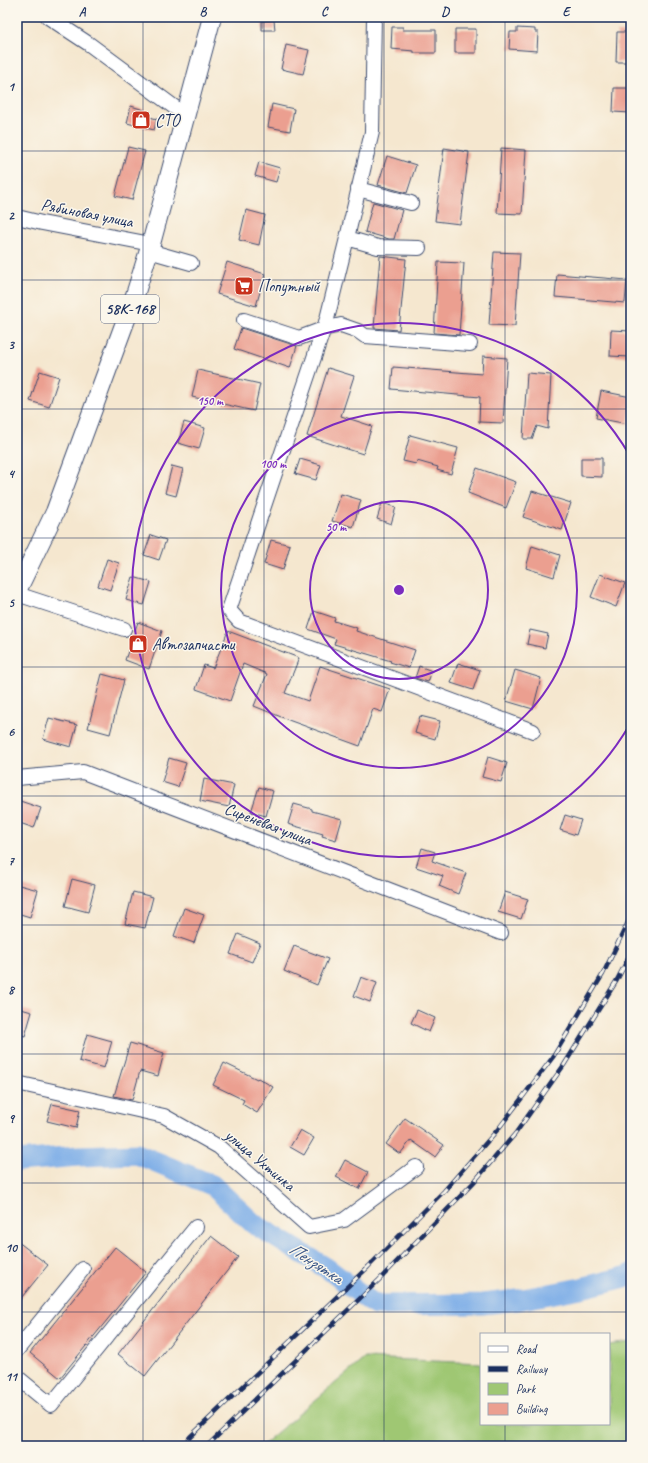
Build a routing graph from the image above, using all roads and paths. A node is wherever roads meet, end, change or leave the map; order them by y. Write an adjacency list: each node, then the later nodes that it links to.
1 (48, 17): 4 (street)
2 (212, 17): 4 (main road, 58К-168)
3 (374, 17): 5 (street)
4 (185, 115): 9 (main road, 58К-168)
5 (358, 189): 6 (street); 8 (street)
6 (411, 203)
7 (17, 217): 9 (street, Рябиновая улица)
8 (347, 238): 10 (street); 13 (street)
9 (150, 247): 11 (street, Рябиновая улица); 15 (main road, 58К-168)
10 (419, 248)
11 (191, 263)
12 (244, 320): 13 (street)
13 (323, 329): 14 (street); 18 (street)
14 (470, 344)
15 (17, 591)
16 (17, 594): 17 (street)
17 (124, 630)
18 (533, 731)
19 (17, 778): 20 (street, Сиреневая улица)
20 (502, 933)
21 (17, 1083): 22 (street, улица Ухтинка)
22 (416, 1167)
23 (196, 1227): 26 (street)
24 (83, 1269): 25 (street)
25 (17, 1350)
26 (17, 1377)

